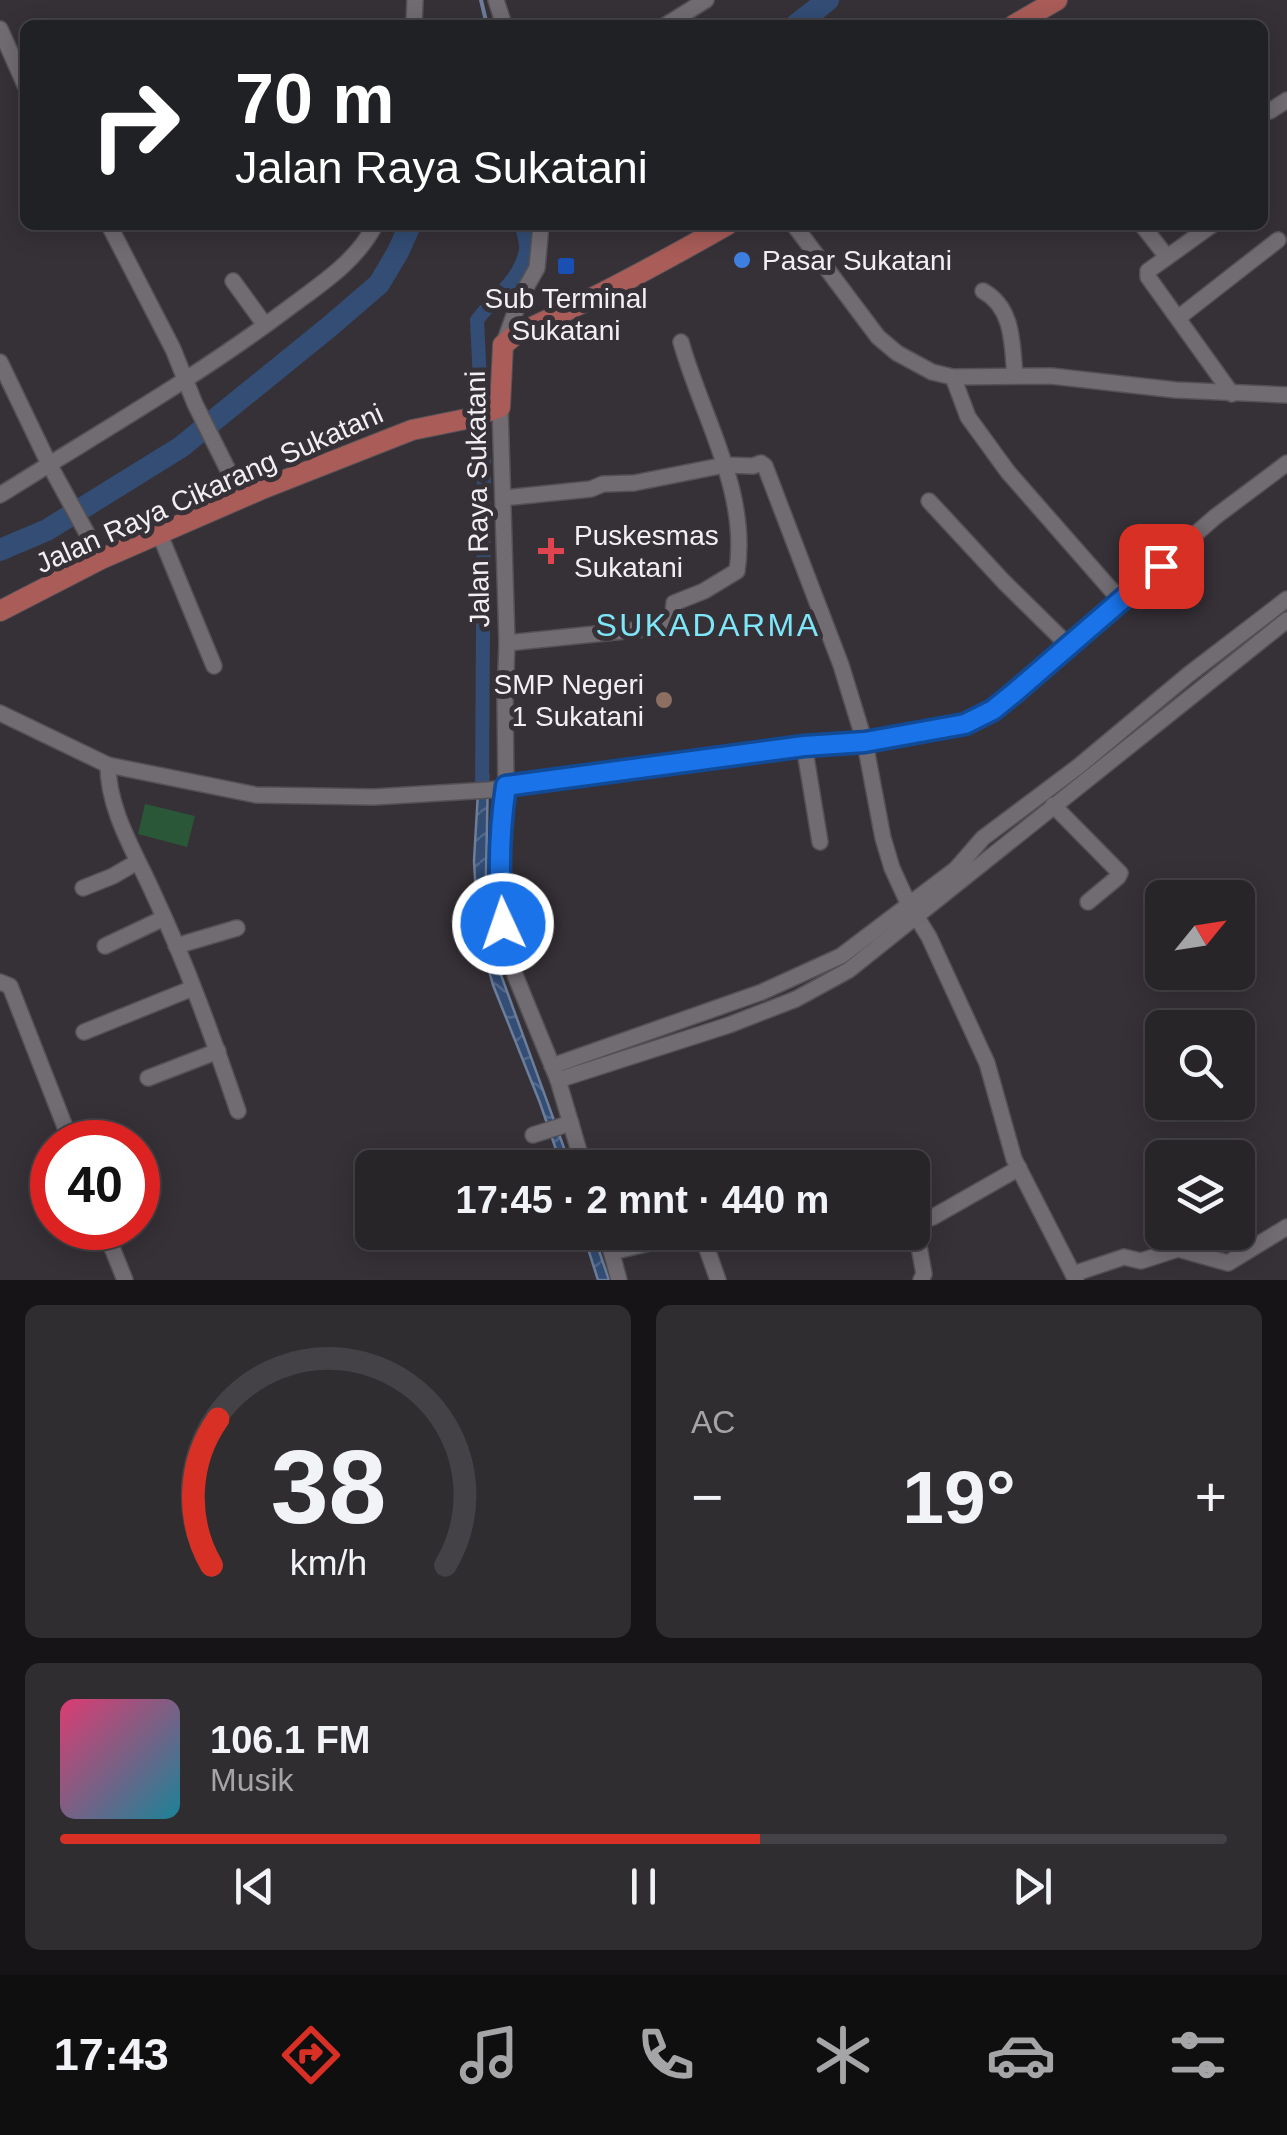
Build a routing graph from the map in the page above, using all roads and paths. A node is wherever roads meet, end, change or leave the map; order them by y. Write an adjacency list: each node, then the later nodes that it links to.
1 (706, 0): 3 (street)
2 (1057, 0): 4 (main road)
3 (674, 20)
4 (1023, 20)
5 (0, 29): 6 (street)
6 (20, 74)
7 (1287, 100): 8 (street)
8 (1270, 111)
9 (112, 230): 27 (street)
10 (372, 230): 21 (street)
11 (541, 230): 23 (street)
12 (718, 230): 23 (main road, Jalan Raya Sukatani)
13 (798, 230): 26 (street)
14 (1146, 230): 17 (street)
15 (1205, 230): 17 (street)
16 (1278, 240): 20 (street)
17 (1167, 257): 20 (street)
18 (233, 282): 21 (street)
19 (983, 291): 25 (street)
20 (1178, 318): 28 (street)
21 (265, 326): 27 (street)
22 (681, 342): 33 (street)
23 (504, 345): 30 (main road, Jalan Raya Sukatani)
24 (0, 362): 32 (street)
25 (1015, 376): 26 (street); 28 (street)
26 (953, 377): 41 (street)
27 (186, 380): 32 (street); 35 (street)
28 (1232, 394): 29 (street)
29 (1287, 396)
30 (486, 412): 35 (main road, Jalan Raya Cikarang Sukatani); 36 (street, Jalan Raya Sukatani)
31 (1287, 462): 41 (street)
32 (49, 464): 34 (street); 39 (street)
33 (725, 465): 36 (street); 44 (street); 48 (street)
34 (0, 495)
35 (242, 498): 38 (main road, Jalan Raya Cikarang Sukatani)
36 (504, 498): 44 (street, Jalan Raya Sukatani)
37 (929, 501): 45 (street)
38 (160, 534): 39 (main road, Jalan Raya Cikarang Sukatani); 46 (street)
39 (98, 553): 42 (main road, Jalan Raya Cikarang Sukatani)
40 (1287, 599): 49 (street)
41 (1121, 600): 45 (street)
42 (0, 611)
43 (1287, 620): 49 (street)
44 (507, 643): 52 (street, Jalan Raya Sukatani)
45 (1068, 645): 48 (street)
46 (214, 666)
47 (0, 714): 51 (street)
48 (865, 742): 50 (street); 58 (street)
49 (1116, 745): 53 (street); 58 (street)
50 (804, 746): 52 (street); 54 (street)
51 (108, 765): 52 (street); 55 (street)
52 (506, 786): 73 (street, Jalan Raya Sukatani)
53 (1053, 806): 57 (street); 58 (street)
54 (820, 842)
55 (136, 862): 56 (street); 59 (street)
56 (83, 888)
57 (1088, 902)
58 (916, 917): 63 (street); 65 (street); 78 (street)
59 (164, 918): 61 (street); 62 (street)
60 (237, 928): 62 (street)
61 (105, 946)
62 (176, 946): 66 (street)
63 (812, 971): 65 (street); 67 (street)
64 (0, 982): 76 (street)
65 (820, 986): 69 (street)
66 (193, 988): 70 (street); 72 (street)
67 (704, 1014): 68 (street); 69 (street)
68 (667, 1026): 71 (street); 73 (street)
69 (711, 1030): 71 (street)
70 (84, 1032)
71 (683, 1039): 73 (street)
72 (218, 1052): 74 (street); 75 (street)
73 (555, 1073): 77 (street, Jalan Raya Sukatani)
74 (148, 1078)
75 (238, 1111)
76 (62, 1120)
77 (570, 1150)
78 (1019, 1168): 79 (street); 86 (street)
79 (930, 1218)
80 (1287, 1227): 86 (street)
81 (113, 1250): 87 (street)
82 (621, 1250): 85 (street)
83 (706, 1250): 89 (street)
84 (919, 1250): 90 (street)
85 (612, 1252): 88 (street)
86 (1075, 1277)
87 (125, 1280)
88 (619, 1280)
89 (718, 1280)
90 (922, 1280)

